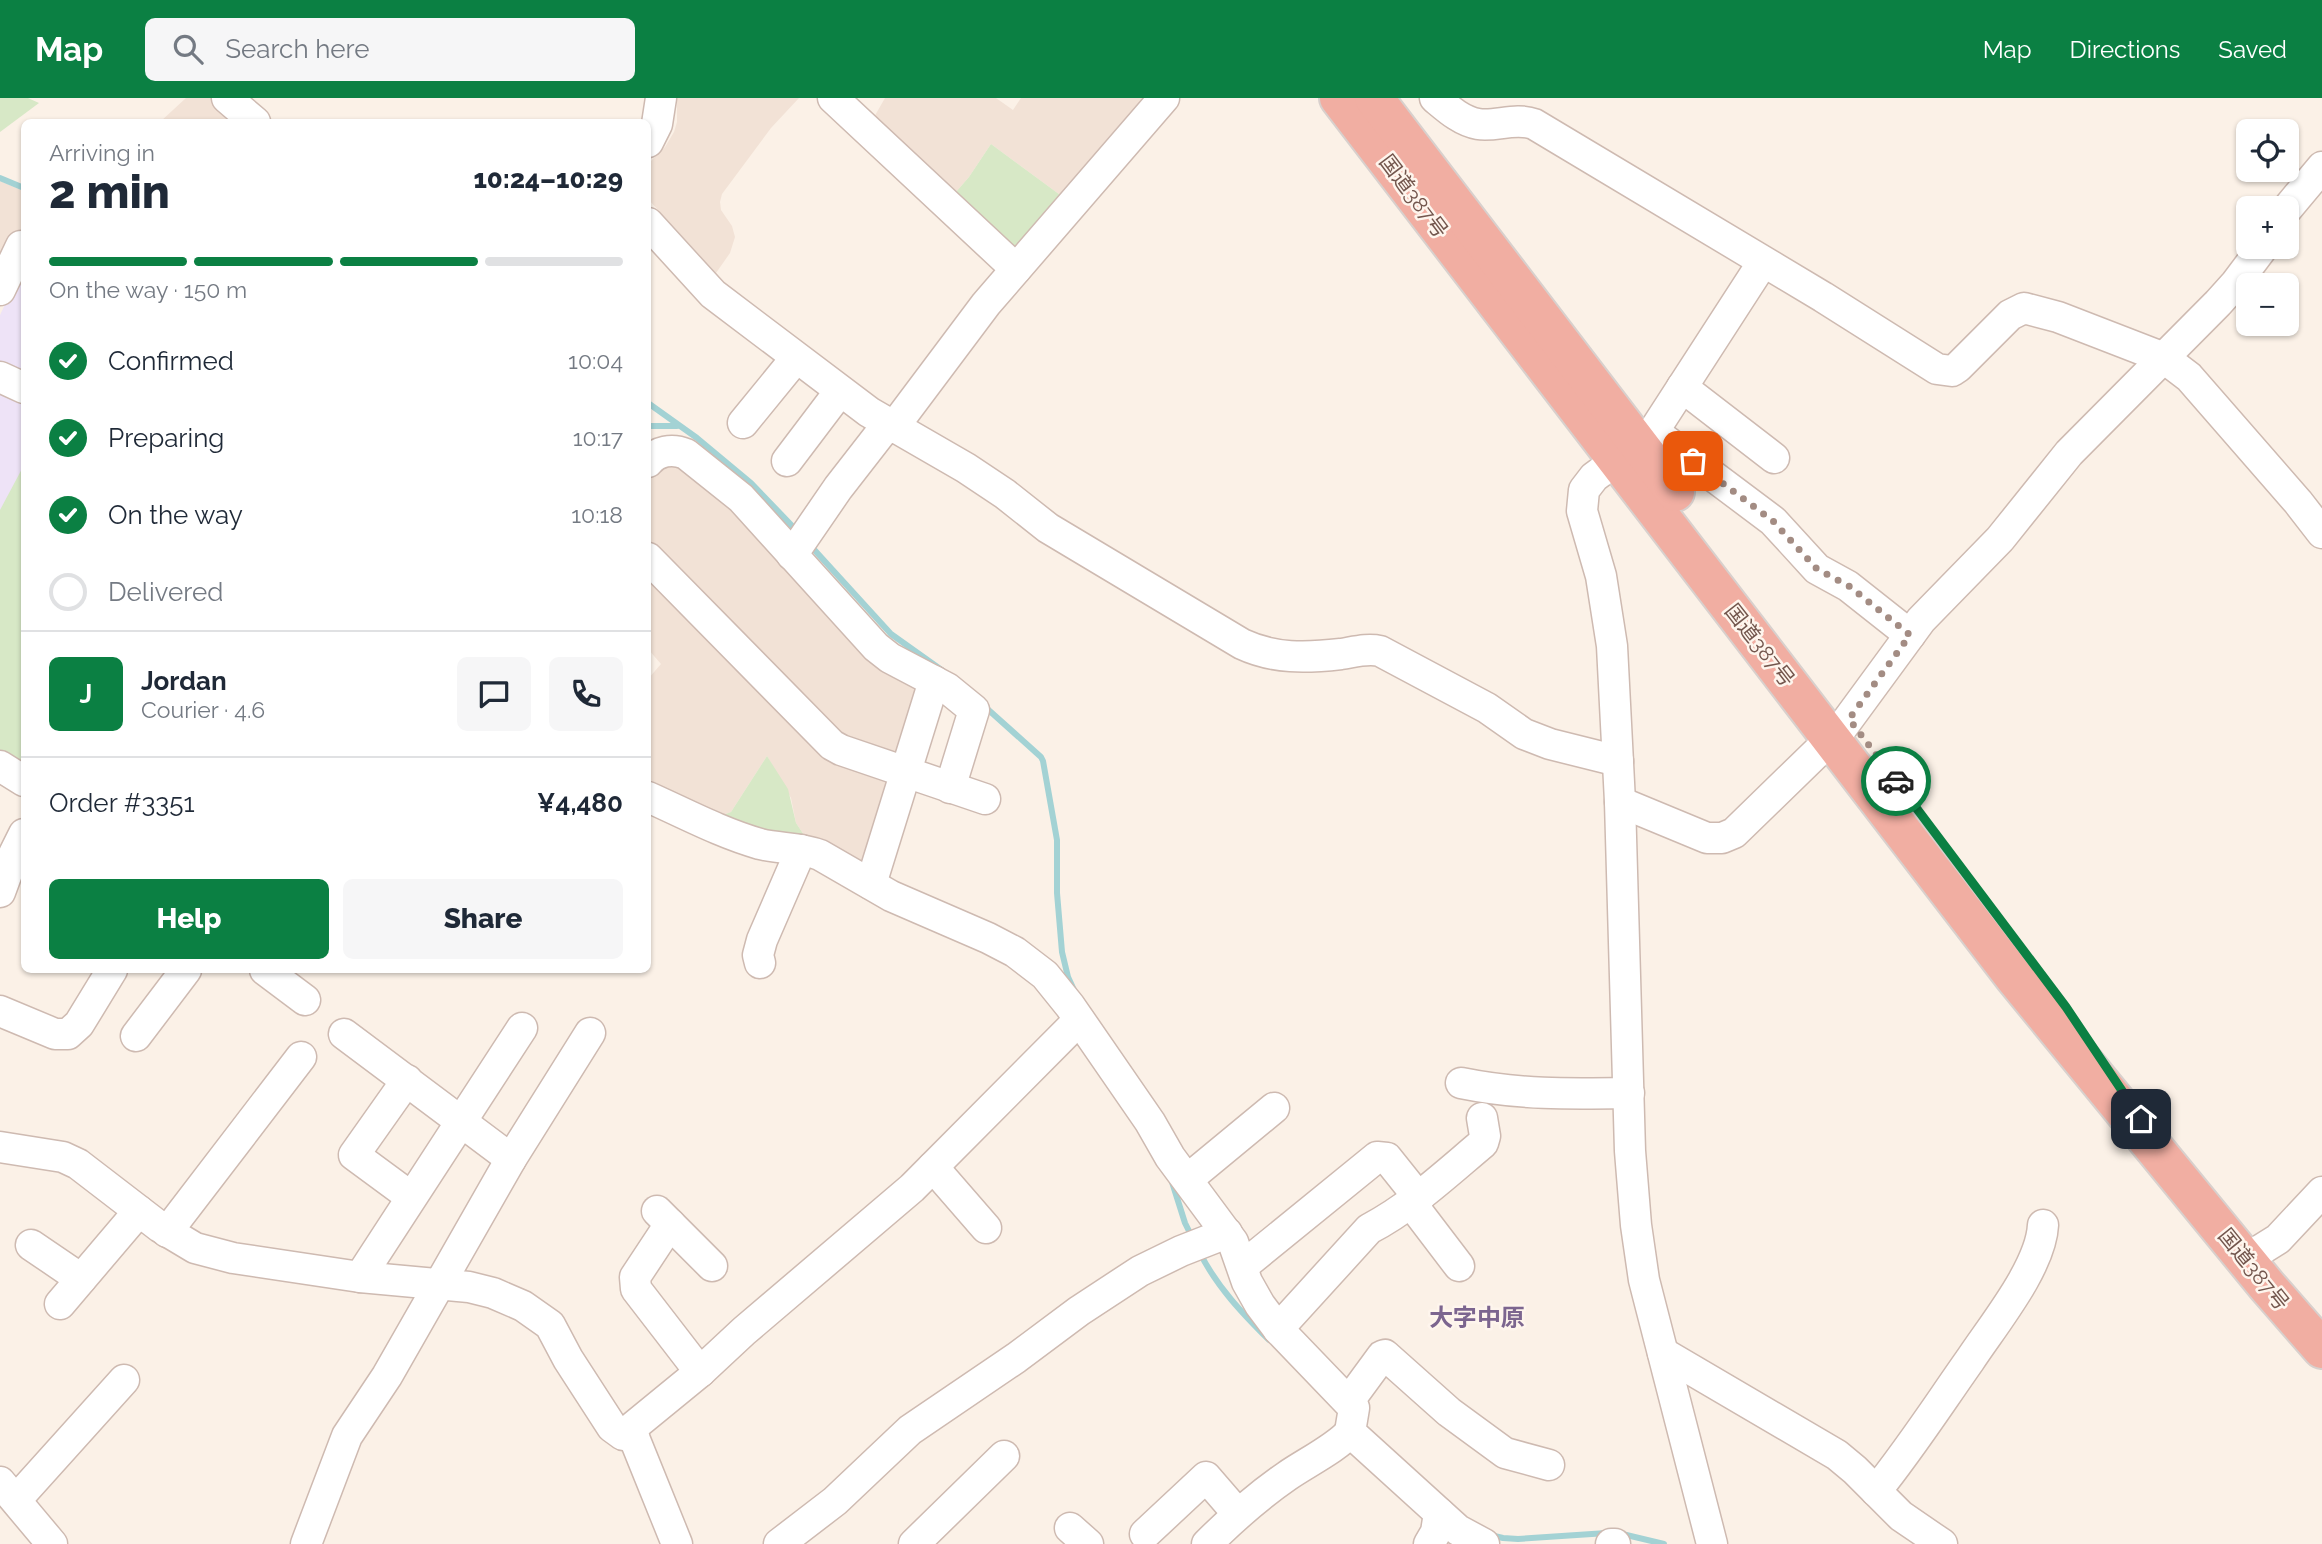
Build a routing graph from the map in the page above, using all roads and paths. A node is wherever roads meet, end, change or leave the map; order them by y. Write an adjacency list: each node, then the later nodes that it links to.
1 (227, 98): 8 (street)
2 (661, 98): 9 (street)
3 (833, 98): 16 (street)
4 (1164, 98): 16 (street)
5 (1339, 98): 26 (highway, 国道387号)
6 (1374, 98): 26 (highway, 国道387号)
7 (1435, 98): 15 (street)
8 (252, 119)
9 (651, 136)
10 (2322, 167): 11 (street)
11 (2298, 196)
12 (651, 226): 18 (street)
13 (15, 244): 17 (street)
14 (2254, 259): 19 (street)
15 (1763, 262): 19 (street); 22 (street)
16 (1016, 269): 25 (street)
17 (0, 290)
18 (796, 358): 23 (street); 24 (street)
19 (2164, 358): 30 (street); 33 (street)
20 (0, 377): 21 (street)
21 (21, 387)
22 (1682, 387): 26 (street); 27 (street)
23 (840, 391): 25 (street); 29 (street)
24 (743, 423)
25 (890, 426): 31 (street); 36 (street)
26 (1636, 445): 33 (street); 35 (highway, 国道387号); 36 (street)
27 (1774, 458)
28 (651, 459): 31 (street)
29 (787, 460)
30 (2322, 533)
31 (792, 555): 34 (street)
32 (651, 561): 38 (street)
33 (1910, 635): 35 (street)
34 (934, 681): 38 (street); 40 (street)
35 (1840, 729): 43 (street); 79 (highway, 国道387号)
36 (1618, 761): 43 (street)
37 (0, 766): 39 (street)
38 (906, 774): 40 (street); 46 (street)
39 (21, 779)
40 (950, 788): 42 (street)
41 (651, 798): 45 (street)
42 (985, 799)
43 (1620, 802): 62 (street)
44 (21, 840): 47 (street)
45 (801, 850): 46 (street); 48 (street)
46 (871, 884): 54 (street)
47 (0, 892)
48 (760, 963)
49 (110, 973): 53 (street)
50 (184, 973): 58 (street)
51 (269, 973): 52 (street)
52 (305, 1000)
53 (0, 1011)
54 (1079, 1020): 68 (street); 69 (street)
55 (522, 1028): 65 (street)
56 (590, 1033): 67 (street)
57 (344, 1034): 60 (street)
58 (136, 1036)
59 (302, 1057): 76 (street)
60 (407, 1080): 65 (street); 71 (street)
61 (1461, 1083): 62 (street)
62 (1629, 1093): 89 (street)
63 (1275, 1108): 69 (street)
64 (1482, 1118): 72 (street)
65 (462, 1121): 67 (street); 71 (street)
66 (0, 1147): 73 (street)
67 (510, 1159): 85 (street)
68 (933, 1167): 75 (street); 90 (street)
69 (1188, 1179): 77 (street)
70 (2322, 1192): 79 (street)
71 (411, 1197): 83 (street)
72 (1415, 1200): 81 (street); 82 (street); 87 (street)
73 (139, 1211): 76 (street); 84 (street)
74 (2043, 1225): 98 (street)
75 (986, 1228)
76 (167, 1232): 83 (street)
77 (1227, 1233): 81 (street); 106 (street)
78 (31, 1245): 84 (street)
79 (2246, 1259): 88 (highway, 国道387号)
80 (712, 1265): 90 (street)
81 (1242, 1266): 87 (street)
82 (1459, 1266)
83 (360, 1277): 85 (street)
84 (80, 1279): 86 (street)
85 (438, 1284): 94 (street); 105 (street)
86 (60, 1304)
87 (1278, 1329): 92 (street)
88 (2322, 1349)
89 (1663, 1353): 98 (street); 110 (street)
90 (700, 1372): 94 (street)
91 (124, 1380): 97 (street)
92 (1349, 1401): 93 (street); 96 (street)
93 (1350, 1432): 99 (street); 100 (street)
94 (633, 1434): 103 (street)
95 (1004, 1456): 107 (street)
96 (1549, 1465)
97 (8, 1491): 104 (street)
98 (1876, 1491): 111 (street)
99 (1439, 1513): 102 (street); 109 (street)
100 (1238, 1514): 101 (street); 108 (street)
101 (1145, 1534)
102 (1469, 1541)
103 (676, 1543)
104 (52, 1544)
105 (306, 1544)
106 (779, 1544)
107 (914, 1544)
108 (1207, 1544)
109 (1429, 1544)
110 (1712, 1544)
111 (1942, 1544)

